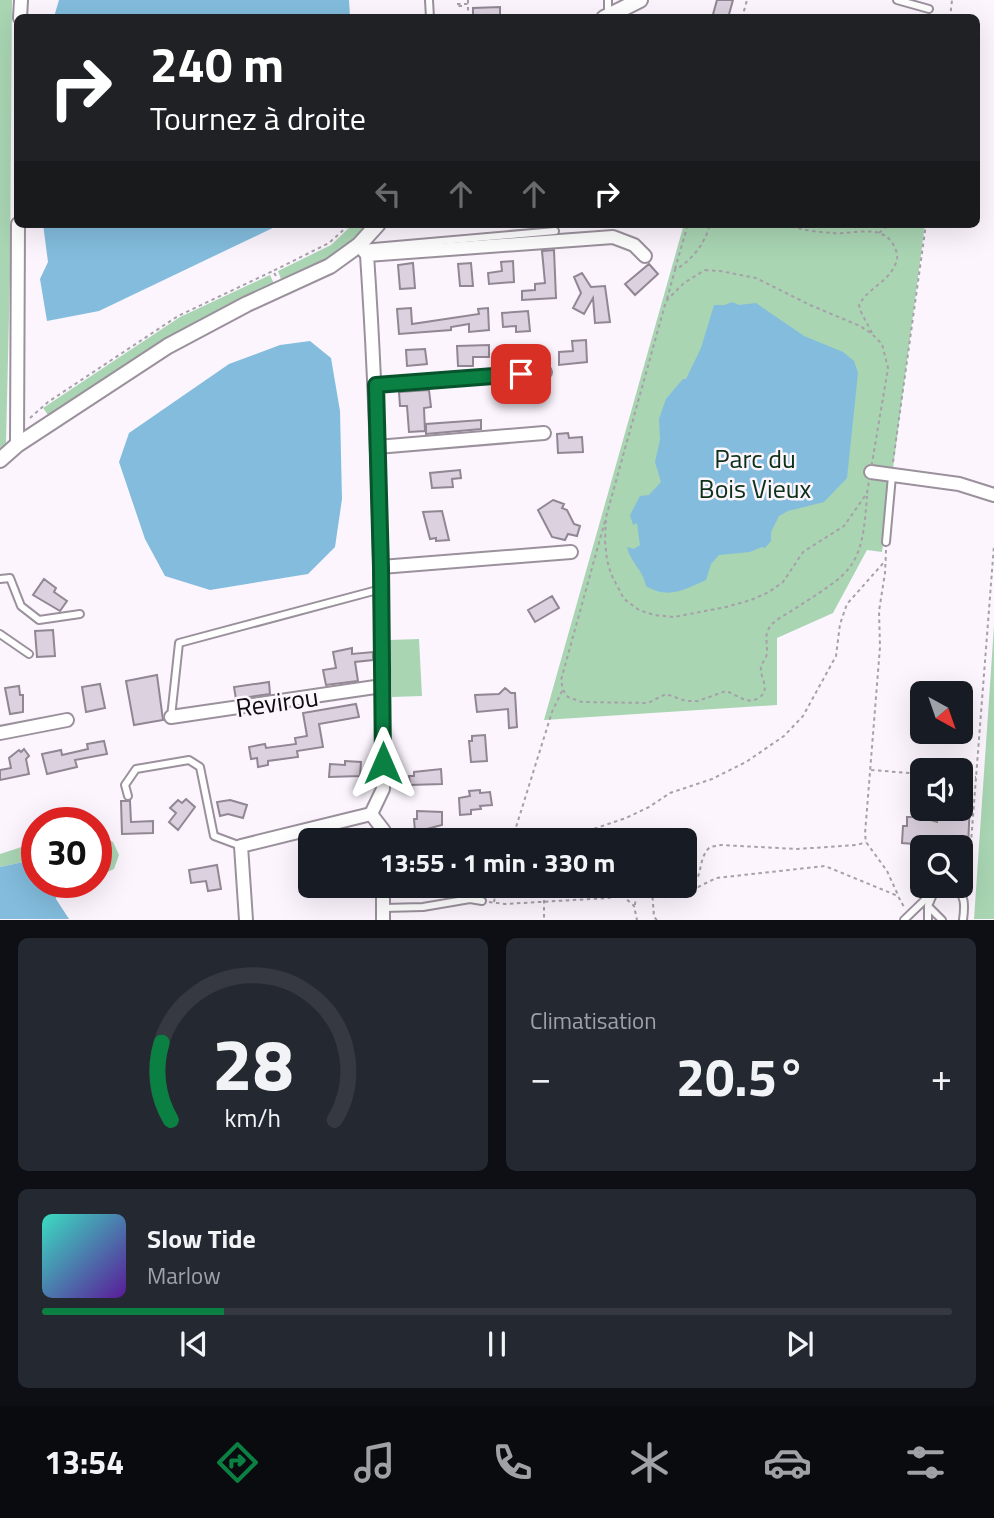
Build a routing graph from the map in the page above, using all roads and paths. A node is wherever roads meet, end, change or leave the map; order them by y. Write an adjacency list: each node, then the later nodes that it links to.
1 (640, 0): 6 (street)
2 (897, 0): 5 (lane)
3 (468, 2): 4 (path)
4 (462, 6)
5 (929, 9)
6 (607, 11)
7 (18, 228): 27 (street)
8 (346, 228): 20 (path)
9 (376, 228): 17 (street)
10 (687, 228): 19 (path)
11 (709, 228): 19 (path)
12 (795, 228): 16 (path)
13 (885, 228): 16 (path)
14 (926, 228): 31 (path)
15 (555, 231): 17 (lane)
16 (878, 233): 23 (path)
17 (363, 249): 18 (street); 21 (street); 25 (street)
18 (645, 256)
19 (675, 270): 22 (path)
20 (273, 271): 21 (path); 27 (path)
21 (281, 289): 27 (street)
22 (666, 301): 23 (path); 34 (path)
23 (873, 334): 30 (path)
24 (545, 372): 25 (street)
25 (376, 385): 28 (street)
26 (544, 433): 28 (street)
27 (17, 439): 29 (street)
28 (377, 447): 39 (street)
29 (0, 460)
30 (871, 472): 31 (street); 32 (path)
31 (892, 476): 33 (street); 35 (lane)
32 (867, 493): 34 (path); 46 (path)
33 (994, 495)
34 (606, 517): 46 (path)
35 (886, 542): 38 (path)
36 (994, 545): 53 (path)
37 (571, 552): 39 (street)
38 (886, 560): 50 (path); 58 (path)
39 (381, 568): 41 (street)
40 (0, 579): 42 (lane)
41 (381, 589): 45 (street); 47 (lane)
42 (80, 614)
43 (0, 634): 44 (lane)
44 (29, 654)
45 (382, 686): 47 (street, Revirou); 55 (street)
46 (563, 690): 57 (path)
47 (171, 718)
48 (67, 720): 49 (street)
49 (0, 733)
50 (870, 770): 51 (path); 60 (path)
51 (910, 773)
52 (973, 777): 53 (path)
53 (976, 777): 59 (path)
54 (128, 796): 61 (lane)
55 (371, 814): 56 (street); 61 (street)
56 (382, 828)
57 (516, 828)
58 (596, 828)
59 (972, 835)
60 (866, 842): 62 (path); 64 (path)
61 (241, 846): 81 (street)
62 (697, 879)
63 (697, 885): 64 (path)
64 (898, 896): 80 (path)
65 (495, 898): 76 (path)
66 (544, 898): 75 (path)
67 (589, 898): 75 (path)
68 (625, 898): 77 (path)
69 (635, 898): 77 (path)
70 (653, 898): 84 (path)
71 (927, 898): 80 (lane)
72 (931, 898): 78 (lane)
73 (963, 898): 87 (lane)
74 (482, 901): 76 (path); 79 (lane)
75 (544, 902): 76 (path); 82 (path)
76 (494, 903)
77 (634, 906): 83 (path)
78 (928, 906): 85 (lane); 86 (lane)
79 (383, 914)
80 (906, 917)
81 (246, 919)
82 (544, 919)
83 (637, 919)
84 (657, 919)
85 (928, 919)
86 (942, 919)
87 (963, 919)

